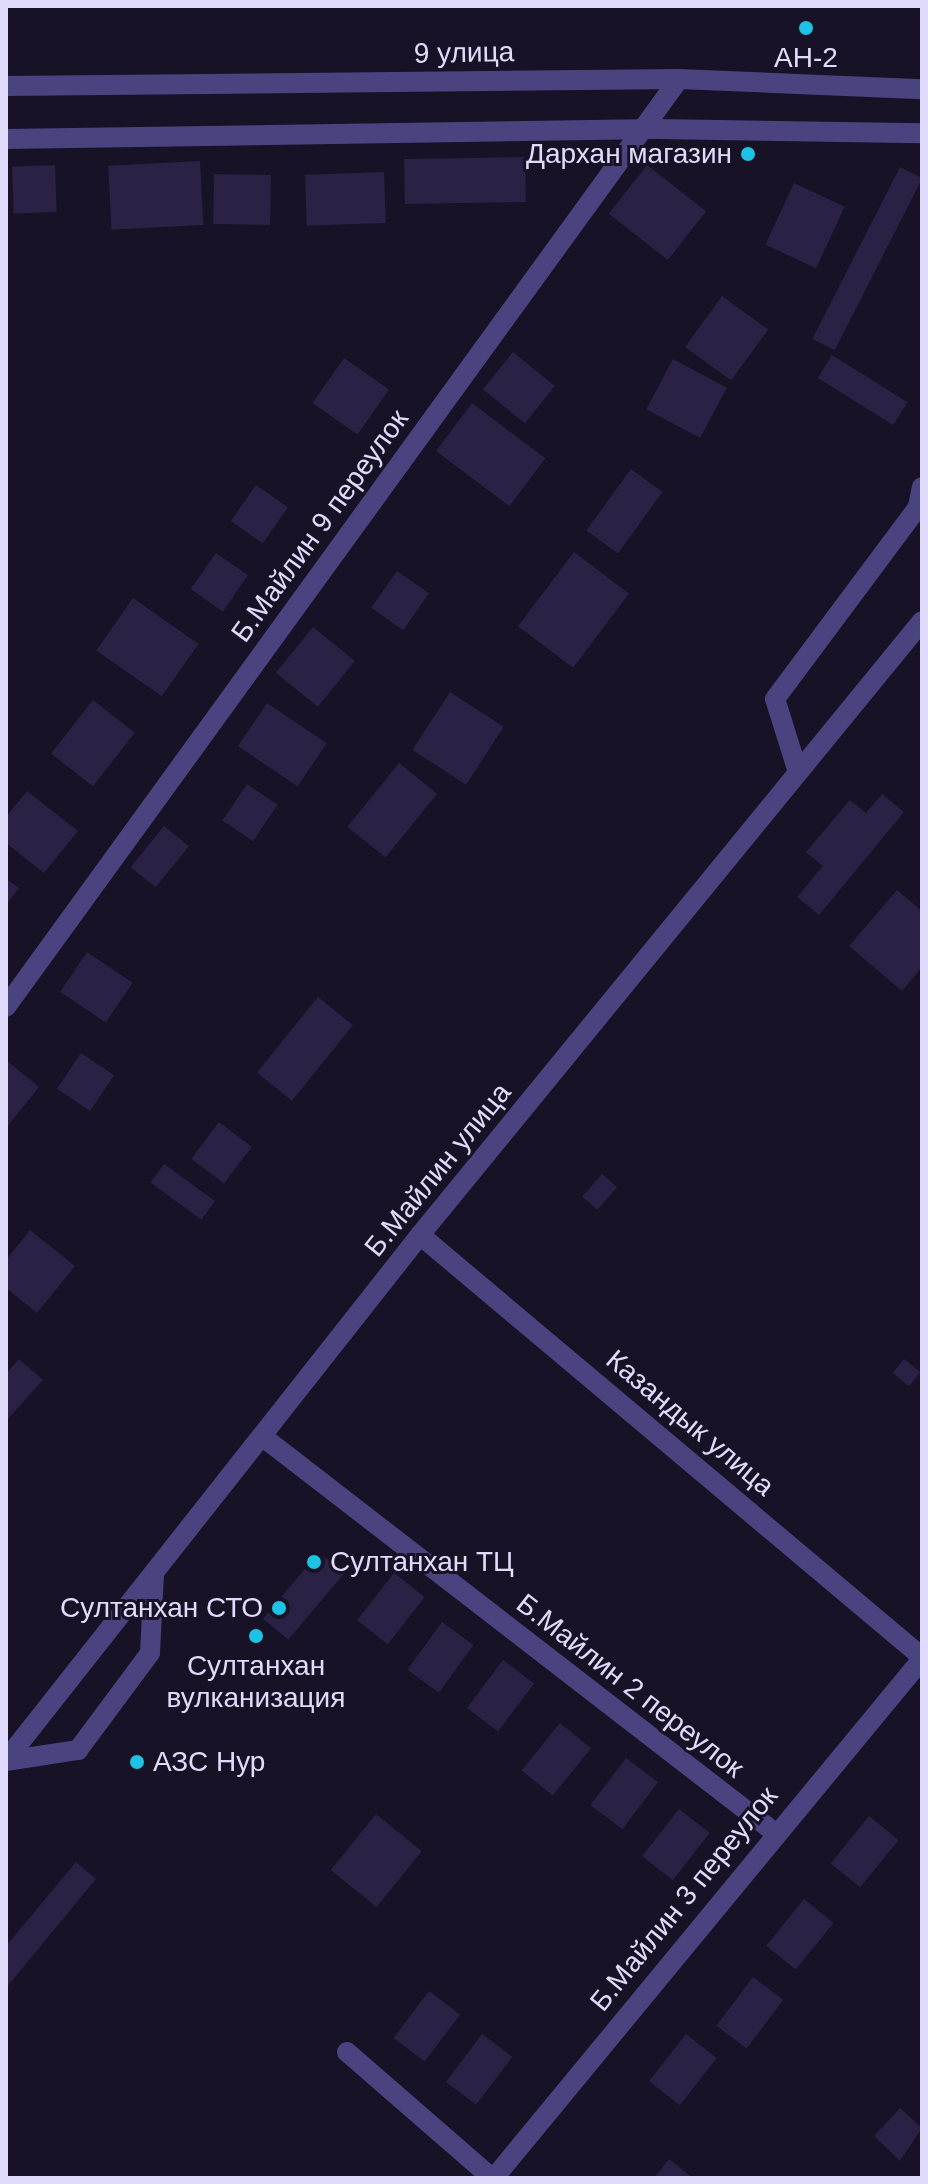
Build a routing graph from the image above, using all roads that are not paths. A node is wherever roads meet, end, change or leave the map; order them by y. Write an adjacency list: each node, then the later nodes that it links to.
1 (679, 79): 2 (street, 9 улица); 3 (street, 9 улица); 4 (street, Б.Майлин 9 переулок)
2 (6, 86)
3 (922, 89)
4 (642, 130): 5 (street); 6 (street); 10 (street, Б.Майлин 9 переулок)
5 (922, 133)
6 (6, 139)
7 (922, 487): 9 (street)
8 (922, 621): 9 (street, Б.Майлин улица)
9 (797, 769): 11 (street, Б.Майлин улица)
10 (6, 1007)
11 (420, 1235): 12 (street, Б.Майлин улица); 14 (street, Казандык улица)
12 (263, 1437): 13 (street, Б.Майлин улица); 16 (street, Б.Майлин 2 переулок)
13 (154, 1573): 15 (street, Б.Майлин улица); 15 (street)
14 (922, 1658): 16 (street, Б.Майлин 3 переулок)
15 (6, 1760)
16 (774, 1832): 18 (street, Б.Майлин 3 переулок)
17 (347, 2052): 18 (street)
18 (493, 2178)

